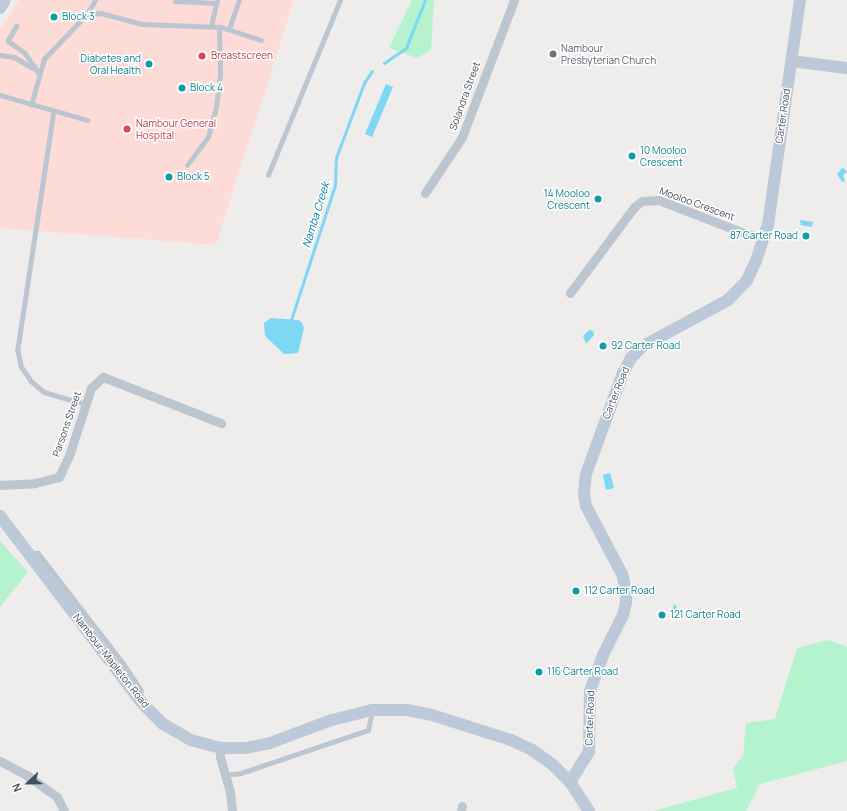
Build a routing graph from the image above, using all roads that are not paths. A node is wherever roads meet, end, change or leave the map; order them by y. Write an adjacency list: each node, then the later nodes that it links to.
1 (5, 0): 9 (street)
2 (95, 0): 10 (lane)
3 (239, 0): 14 (lane)
4 (340, 0): 25 (lane)
5 (514, 0): 26 (street, Solandra Street)
6 (800, 0): 17 (street, Carter Road)
7 (175, 2): 8 (lane)
8 (217, 2): 12 (lane)
9 (0, 8)
10 (87, 14): 12 (lane); 19 (lane)
11 (17, 26): 19 (lane)
12 (211, 26): 13 (lane)
13 (219, 26): 14 (lane); 24 (lane)
14 (229, 29): 15 (lane)
15 (261, 40)
16 (0, 55): 19 (lane)
17 (791, 61): 18 (street); 27 (street, Carter Road)
18 (847, 68)
19 (39, 74): 21 (lane)
20 (0, 95): 21 (lane)
21 (31, 105): 22 (lane)
22 (54, 111): 23 (lane); 29 (lane)
23 (88, 120)
24 (187, 165)
25 (268, 175)
26 (425, 193)
27 (764, 238): 28 (street, Mooloo Crescent); 37 (street, Carter Road)
28 (570, 293)
29 (85, 404): 30 (street, Parsons Street); 31 (street, Parsons Street)
30 (221, 423)
31 (0, 485)
32 (0, 516): 34 (street, Nambour-Mapleton Road)
33 (374, 710): 34 (street, Nambour-Mapleton Road); 36 (lane); 37 (street, Nambour-Mapleton Road)
34 (220, 748): 36 (street)
35 (0, 761): 38 (street)
36 (224, 775): 39 (street)
37 (570, 782): 40 (street, Nambour-Mapleton Road)
38 (64, 811)
39 (232, 811)
40 (589, 811)

